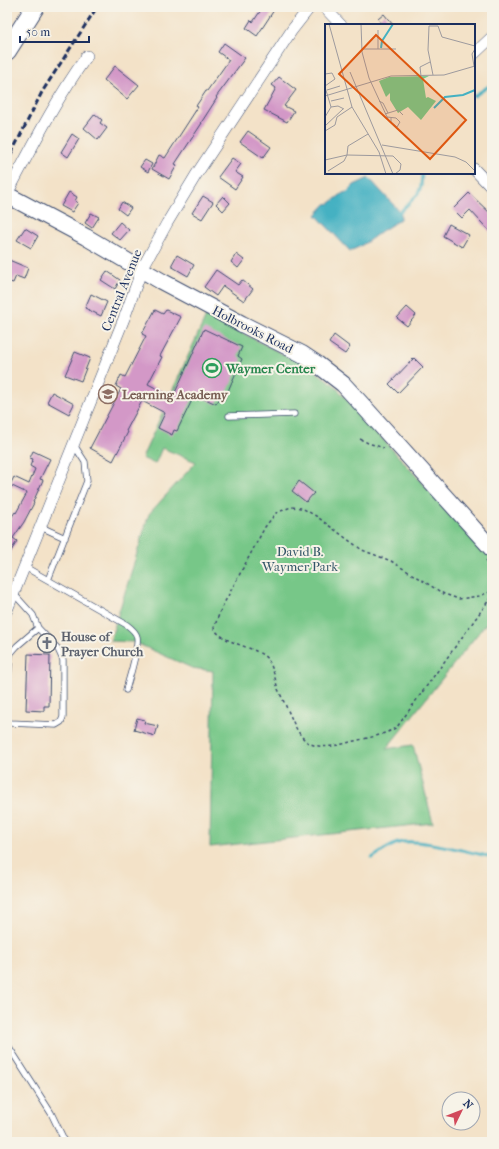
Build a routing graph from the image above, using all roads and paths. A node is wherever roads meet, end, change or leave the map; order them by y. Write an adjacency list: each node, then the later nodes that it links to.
1 (35, 7): 6 (main road)
2 (310, 7): 12 (street, Central Avenue)
3 (324, 7): 4 (street)
4 (340, 24)
5 (492, 37): 7 (street)
6 (7, 52)
7 (475, 53)
8 (87, 56): 11 (street)
9 (475, 170): 10 (street)
10 (492, 188)
11 (7, 195): 12 (street, Holbrooks Road)
12 (142, 269): 15 (street, Central Avenue); 18 (street, Holbrooks Road)
13 (294, 414): 14 (lane)
14 (229, 416)
15 (73, 445): 16 (street, Central Avenue); 17 (lane)
16 (41, 527): 17 (lane); 19 (street, Central Avenue)
17 (65, 538): 20 (lane)
18 (492, 548)
19 (25, 566): 20 (lane); 22 (street, Central Avenue)
20 (48, 580): 25 (lane)
21 (491, 590): 21 (path)
22 (14, 594): 23 (street, Central Avenue); 24 (lane)
23 (7, 610)
24 (38, 628): 26 (lane); 27 (lane)
25 (126, 690)
26 (7, 694)
27 (7, 720)
28 (7, 1044): 29 (lane)
29 (65, 1142)

